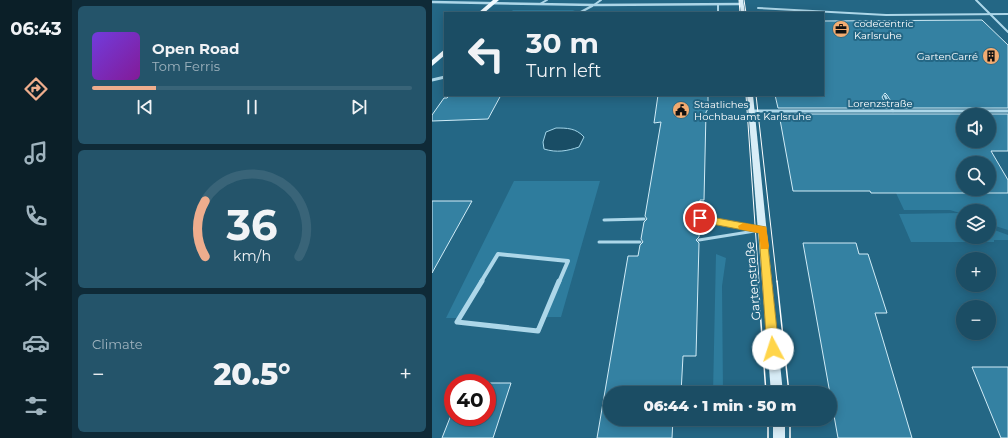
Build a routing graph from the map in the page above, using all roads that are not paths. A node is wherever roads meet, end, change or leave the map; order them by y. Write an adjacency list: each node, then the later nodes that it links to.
1 (547, 0): 7 (lane)
2 (601, 0): 8 (lane)
3 (976, 0): 14 (lane)
4 (493, 1): 5 (street); 7 (street); 11 (main road)
5 (432, 2)
6 (742, 2): 9 (street)
7 (540, 4): 8 (street)
8 (594, 5): 9 (street); 12 (street)
9 (718, 5): 13 (lane)
10 (758, 8): 14 (lane)
11 (482, 12)
12 (581, 12)
13 (718, 12)
14 (989, 14): 15 (lane); 16 (lane)
15 (1008, 14)
16 (1008, 32)
17 (444, 52): 18 (main road)
18 (432, 64)
19 (444, 77): 20 (street)
20 (432, 80)
21 (750, 96): 23 (street, Gartenstraße)
22 (885, 96): 24 (lane)
23 (752, 111): 24 (street, Lorenzstraße); 29 (street, Gartenstraße)
24 (893, 111): 25 (street, Lorenzstraße)
25 (1008, 111)
26 (700, 218): 29 (lane)
27 (644, 219): 28 (lane)
28 (604, 220)
29 (763, 230): 30 (lane); 34 (street, Gartenstraße)
30 (699, 240)
31 (599, 242): 32 (lane)
32 (640, 242)
33 (457, 322): 33 (street)
34 (776, 386)
35 (779, 426): 36 (street)
36 (779, 438)

